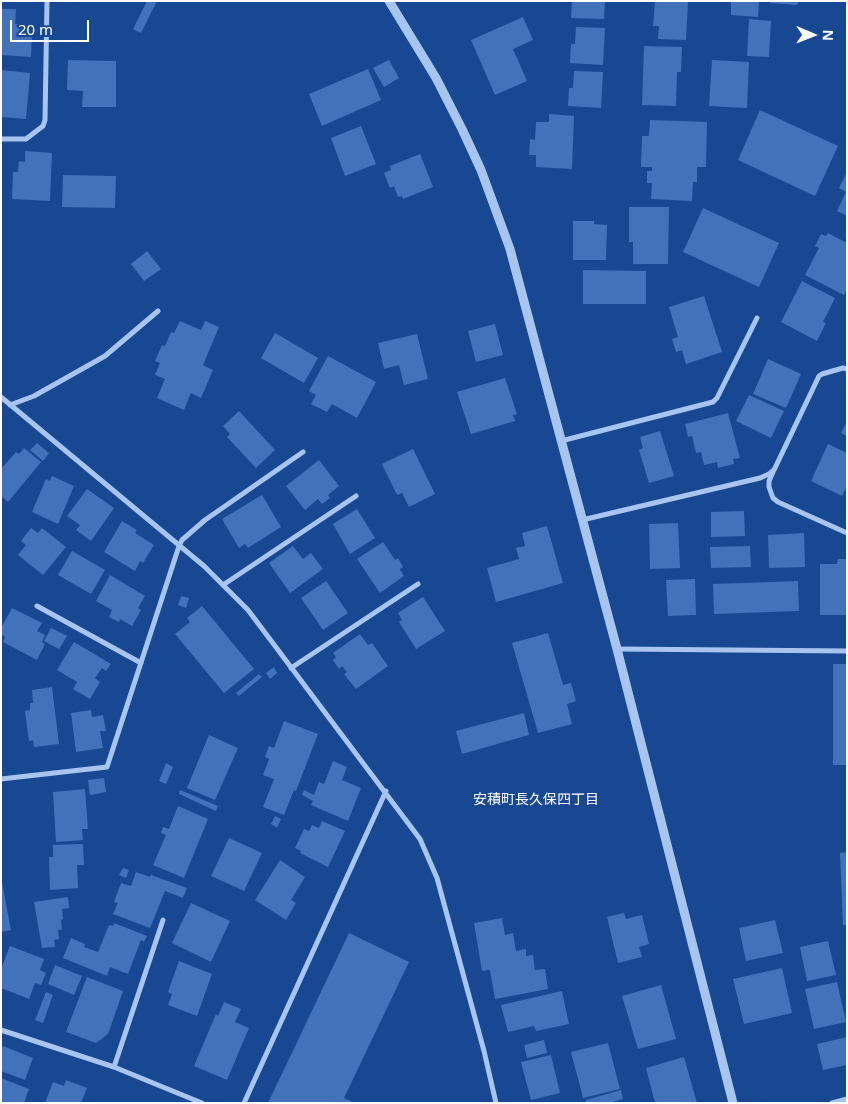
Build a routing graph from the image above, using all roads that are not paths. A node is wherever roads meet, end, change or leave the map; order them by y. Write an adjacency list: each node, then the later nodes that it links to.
1 (47, 1): 3 (street)
2 (389, 1): 9 (street)
3 (1, 139)
4 (158, 311): 8 (street)
5 (757, 318): 9 (street)
6 (847, 369): 11 (street)
7 (1, 398): 8 (street)
8 (10, 404): 15 (street)
9 (560, 441): 13 (street)
10 (303, 452): 15 (street)
11 (774, 470): 13 (street); 14 (street)
12 (356, 496): 17 (street)
13 (582, 520): 19 (street)
14 (847, 533)
15 (179, 546): 17 (street); 21 (street)
16 (418, 584): 22 (street)
17 (223, 585): 22 (street)
18 (37, 606): 21 (street)
19 (617, 649): 20 (street); 32 (street)
20 (847, 651)
21 (141, 663): 23 (street)
22 (291, 668): 24 (street)
23 (1, 779)
24 (386, 791): 30 (street); 31 (street)
25 (163, 920): 27 (street)
26 (1, 1030): 27 (street)
27 (114, 1067): 29 (street)
28 (847, 1099): 33 (street)
29 (202, 1103)
30 (244, 1103)
31 (496, 1103)
32 (732, 1103)
33 (832, 1103)

